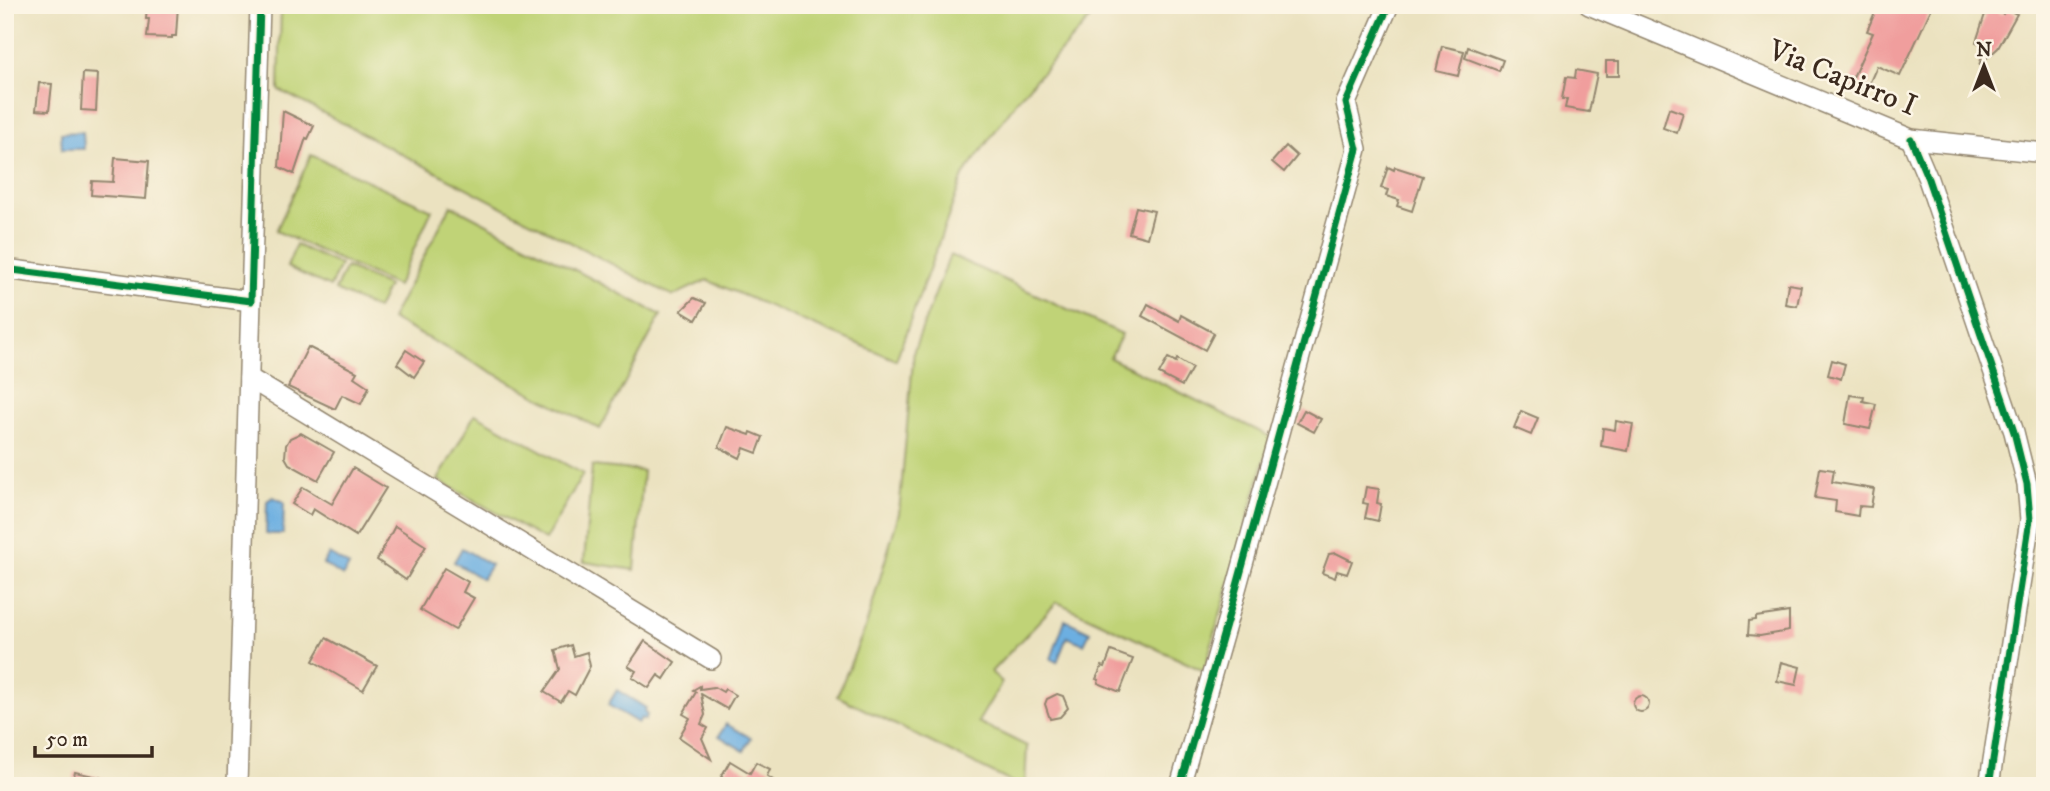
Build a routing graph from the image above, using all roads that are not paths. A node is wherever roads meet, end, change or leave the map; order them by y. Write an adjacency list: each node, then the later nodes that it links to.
1 (260, 5): 7 (street)
2 (1389, 5): 11 (street)
3 (1589, 5): 4 (street, Via Capirro I)
4 (1911, 139): 5 (street, Via Capirro I); 12 (street)
5 (2045, 153)
6 (5, 269): 7 (street)
7 (251, 301): 8 (street)
8 (249, 379): 9 (street); 10 (street)
9 (711, 659)
10 (237, 786)
11 (1180, 786)
12 (1989, 786)

